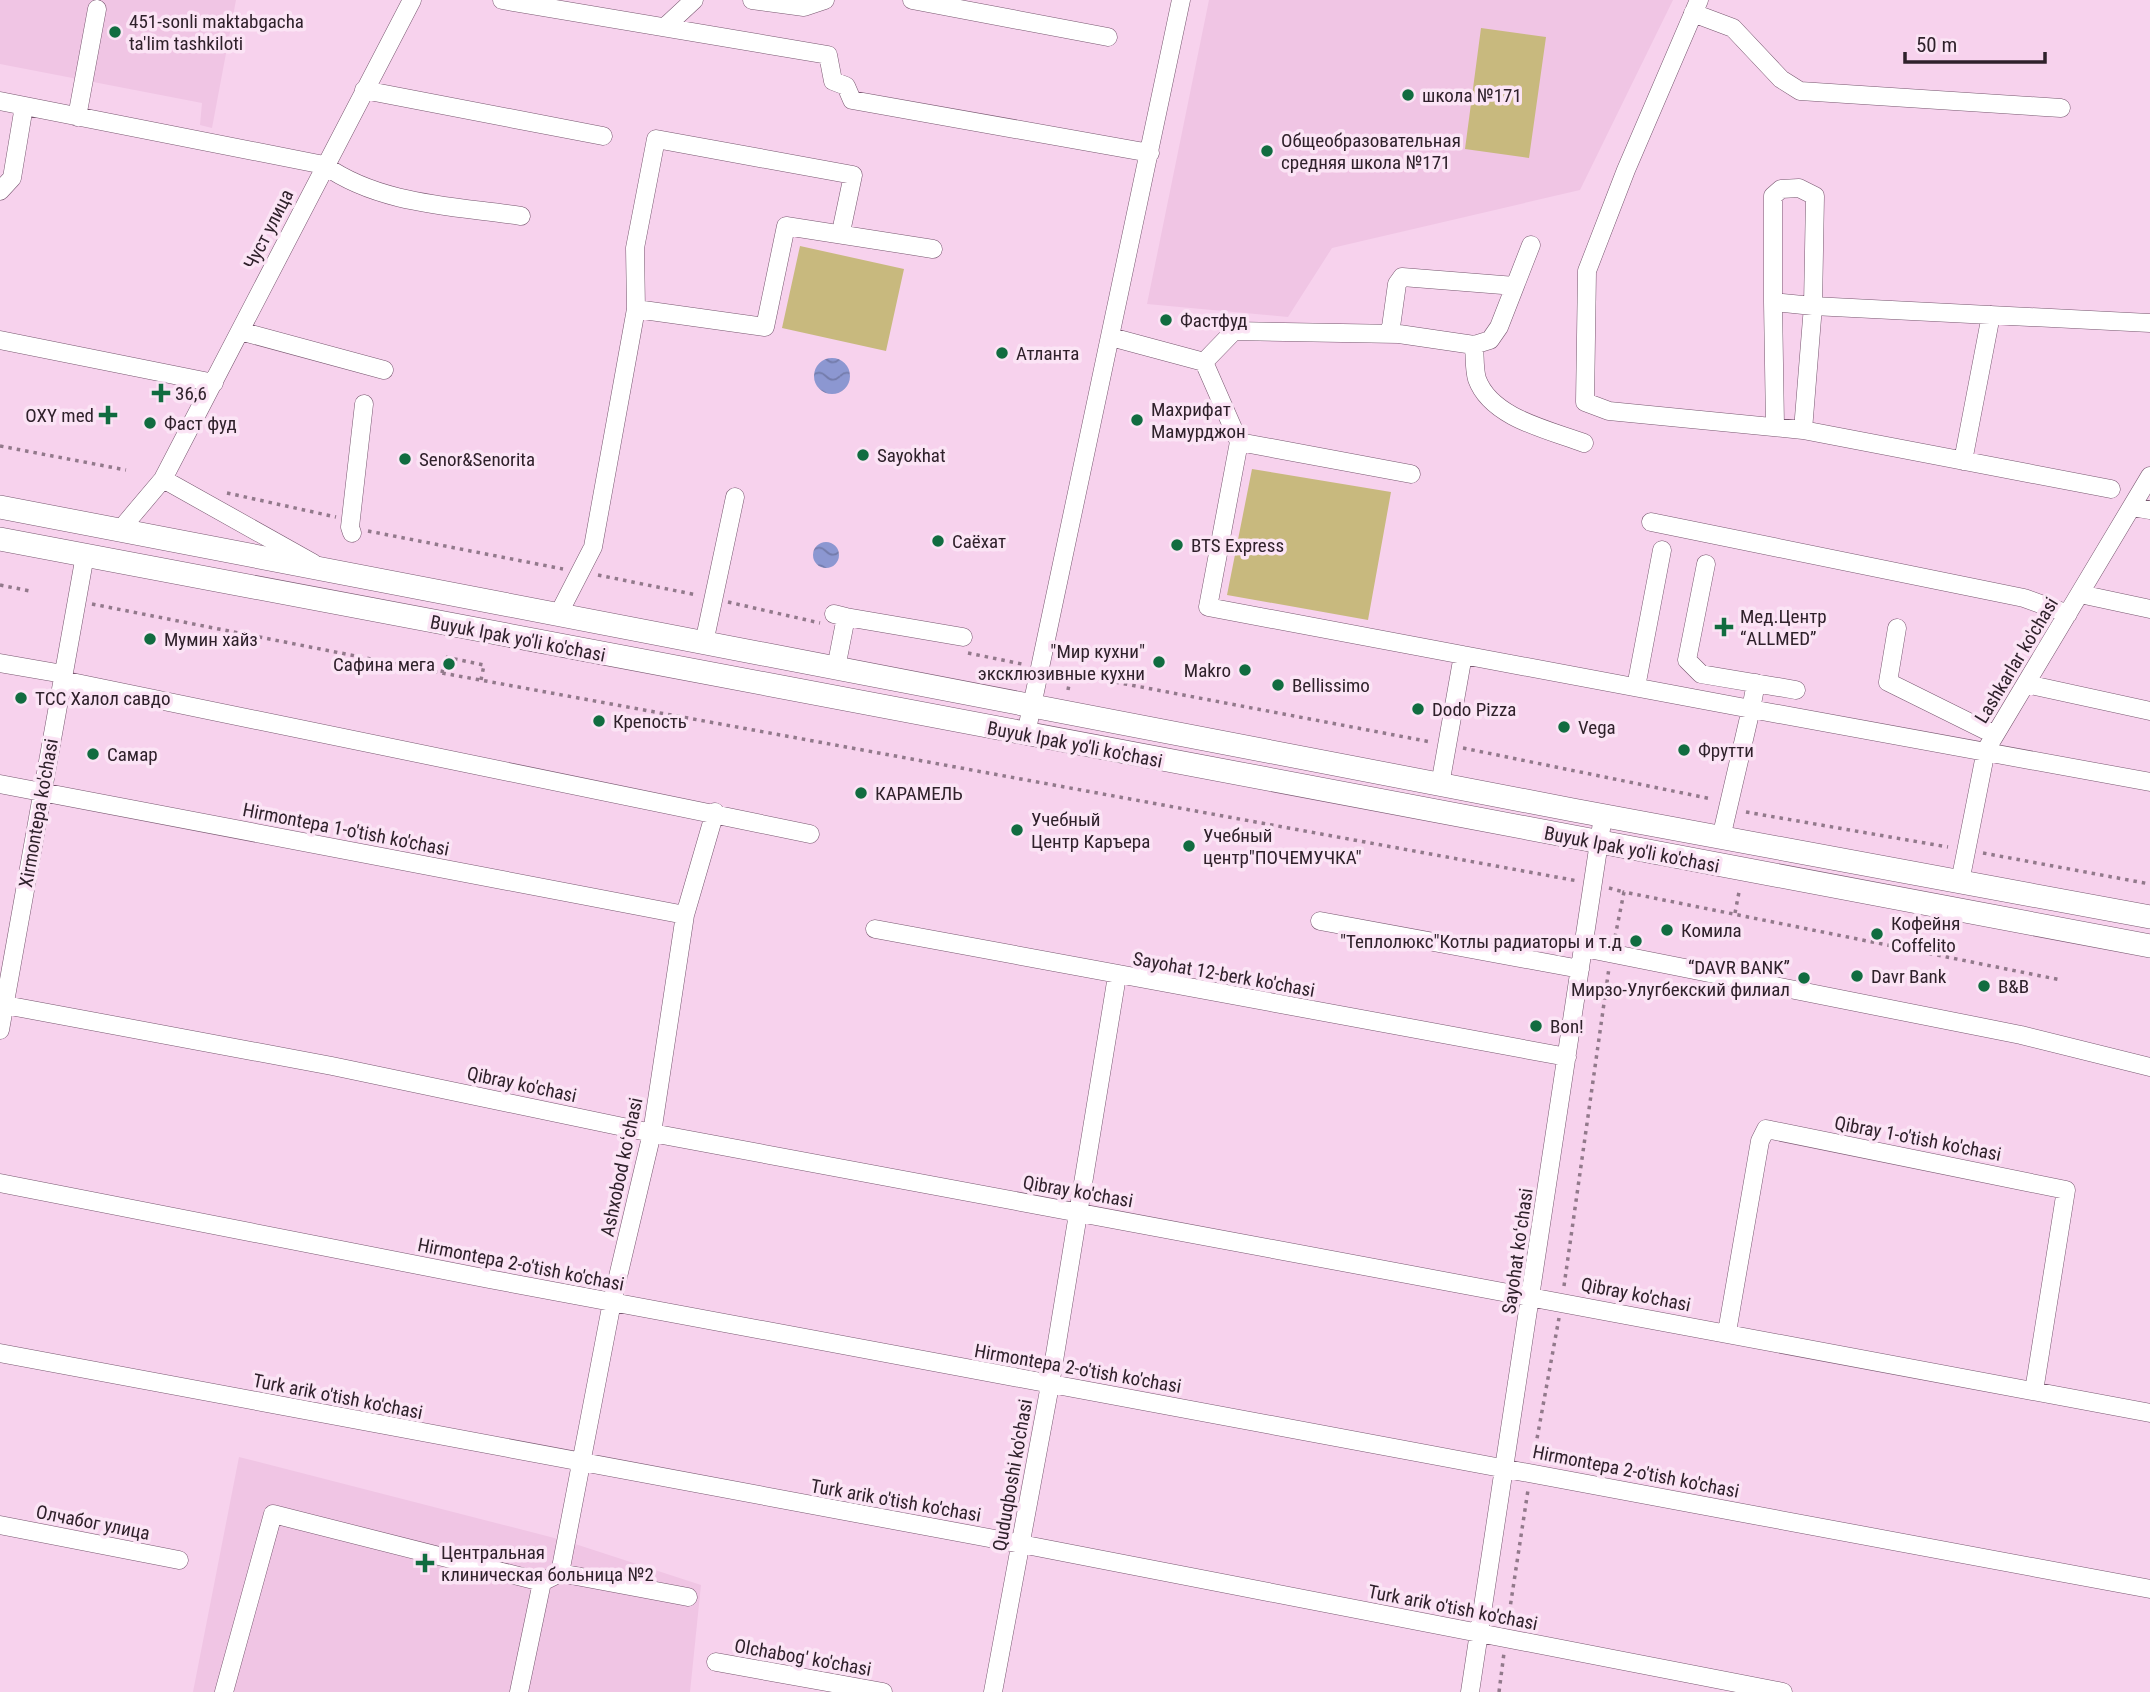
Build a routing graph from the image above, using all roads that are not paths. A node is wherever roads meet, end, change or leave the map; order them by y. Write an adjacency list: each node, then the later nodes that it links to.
1 (412, 0): 12 (street, Чуст улица)
2 (502, 0): 10 (street)
3 (694, 0): 10 (street)
4 (752, 0): 5 (street)
5 (825, 0)
6 (912, 0): 11 (street)
7 (1181, 0): 18 (street)
8 (1696, 7): 15 (street); 40 (street)
9 (97, 9): 16 (street)
10 (666, 26): 18 (street)
11 (1108, 37)
12 (364, 90): 17 (street); 19 (street, Чуст улица)
13 (0, 101): 14 (street)
14 (24, 106): 16 (street); 20 (street)
15 (2061, 108)
16 (77, 117): 19 (street)
17 (603, 136)
18 (1150, 153): 33 (street)
19 (324, 165): 21 (street); 31 (street, Чуст улица)
20 (0, 191)
21 (521, 216)
22 (841, 232): 24 (street); 28 (street); 28 (street)
23 (1531, 245): 25 (street)
24 (933, 249)
25 (1515, 286): 32 (street); 35 (street)
26 (1773, 302): 27 (street); 27 (street); 40 (street)
27 (1812, 306): 29 (street); 41 (street)
28 (636, 309): 65 (street)
29 (1991, 315): 30 (street); 44 (street)
30 (2150, 323)
31 (240, 331): 37 (street); 38 (street, Чуст улица)
32 (1390, 334): 35 (street); 36 (street)
33 (1111, 337): 36 (street); 77 (street)
34 (0, 340): 38 (street)
35 (1474, 345): 43 (street)
36 (1204, 362): 42 (street)
37 (384, 370)
38 (214, 383): 47 (street, Чуст улица)
39 (364, 404): 56 (street)
40 (1775, 426): 41 (street)
41 (1803, 430): 44 (street)
42 (1239, 442): 45 (street); 69 (street)
43 (1584, 443)
44 (1963, 461): 48 (street)
45 (1411, 474)
46 (2150, 476): 51 (street, Lashkarlar ko'chasi)
47 (163, 479): 55 (street, Чуст улица); 61 (street)
48 (2112, 489)
49 (735, 498): 67 (street)
50 (0, 507): 54 (main road)
51 (2132, 507): 52 (street); 62 (street, Lashkarlar ko'chasi)
52 (2150, 510)
53 (1651, 522): 64 (street)
54 (84, 523): 55 (main road); 59 (main road, Xirmontepa ko'chasi)
55 (120, 530): 59 (main road); 61 (main road, Buyuk Ipak yo'li ko'chasi)
56 (351, 530)
57 (0, 539): 59 (main road, Buyuk Ipak yo'li ko'chasi)
58 (1662, 550): 75 (street)
59 (85, 555): 72 (street, Xirmontepa ko'chasi); 80 (main road, Buyuk Ipak yo'li ko'chasi)
60 (1706, 564): 73 (street)
61 (326, 570): 65 (main road, Buyuk Ipak yo'li ko'chasi)
62 (2080, 594): 63 (street); 64 (street, Lashkarlar ko'chasi)
63 (2150, 609)
64 (2067, 614): 74 (street, Lashkarlar ko'chasi)
65 (558, 615): 67 (main road, Buyuk Ipak yo'li ko'chasi)
66 (1897, 628): 81 (street)
67 (704, 643): 71 (main road, Buyuk Ipak yo'li ko'chasi)
68 (962, 644): 71 (street)
69 (1463, 655): 75 (street); 84 (street)
70 (0, 663): 72 (street)
71 (836, 668): 77 (main road, Buyuk Ipak yo'li ko'chasi)
72 (63, 677): 85 (street, Xirmontepa ko'chasi); 86 (street)
73 (1756, 683): 76 (street); 78 (street)
74 (2026, 684): 79 (street); 81 (street, Lashkarlar ko'chasi)
75 (1636, 687): 78 (street)
76 (1796, 690)
77 (1032, 706): 80 (street); 84 (main road, Buyuk Ipak yo'li ko'chasi)
78 (1751, 709): 81 (street); 89 (street)
79 (2150, 711)
80 (1026, 734): 90 (main road, Buyuk Ipak yo'li ko'chasi)
81 (1991, 742): 82 (street); 91 (street, Lashkarlar ko'chasi)
82 (2150, 782)
83 (0, 784): 85 (street, Hirmontepa 1-o'tish ko'chasi)
84 (1440, 785): 87 (main road, Buyuk Ipak yo'li ko'chasi)
85 (42, 792): 92 (street, Hirmontepa 1-o'tish ko'chasi); 100 (street, Xirmontepa ko'chasi)
86 (715, 812): 88 (street); 92 (street, Ashxobod koʻchasi)
87 (1603, 816): 89 (main road, Buyuk Ipak yo'li ko'chasi); 90 (street, Sayohat koʻchasi)
88 (810, 834)
89 (1721, 838): 91 (main road, Buyuk Ipak yo'li ko'chasi)
90 (1600, 843): 96 (main road, Buyuk Ipak yo'li ko'chasi); 97 (street, Sayohat koʻchasi)
91 (1960, 882): 93 (main road, Buyuk Ipak yo'li ko'chasi)
92 (685, 915): 104 (street, Ashxobod koʻchasi)
93 (2150, 917)
94 (1320, 921): 98 (street)
95 (875, 929): 99 (street, Sayohat 12-berk ko'chasi)
96 (2150, 946)
97 (1584, 948): 98 (street, Sayohat koʻchasi); 103 (street)
98 (1580, 969): 102 (street, Sayohat koʻchasi)
99 (1117, 976): 102 (street, Sayohat 12-berk ko'chasi); 106 (street, Quduqboshi ko'chasi)
100 (2, 1005): 101 (street, Xirmontepa ko'chasi); 104 (street, Qibray ko'chasi)
101 (0, 1030)
102 (1567, 1057): 107 (street, Sayohat koʻchasi)
103 (2150, 1067)
104 (652, 1133): 106 (street, Qibray ko'chasi); 108 (street, Ashxobod koʻchasi)
105 (0, 1183): 108 (street, Hirmontepa 2-o'tish ko'chasi)
106 (1079, 1212): 107 (street, Qibray ko'chasi); 111 (street, Quduqboshi ko'chasi)
107 (1532, 1295): 109 (street, Qibray ko'chasi); 115 (street, Sayohat koʻchasi)
108 (612, 1302): 111 (street, Hirmontepa 2-o'tish ko'chasi); 114 (street, Ashxobod koʻchasi)
109 (1727, 1332): 112 (street, Qibray ko'chasi); 112 (street, Qibray 1-o'tish ko'chasi)
110 (0, 1353): 114 (street, Turk arik o'tish ko'chasi)
111 (1050, 1385): 115 (street, Hirmontepa 2-o'tish ko'chasi); 117 (street, Quduqboshi ko'chasi)
112 (2034, 1391): 113 (street, Qibray ko'chasi)
113 (2150, 1413)
114 (581, 1464): 117 (street, Turk arik o'tish ko'chasi); 119 (street, Ashxobod koʻchasi)
115 (1505, 1467): 121 (street, Hirmontepa 2-o'tish ko'chasi); 123 (street, Sayohat koʻchasi)
116 (0, 1525): 118 (street, Олчабог улица)
117 (1021, 1544): 123 (street, Turk arik o'tish ko'chasi); 128 (street, Quduqboshi ko'chasi)
118 (179, 1560)
119 (560, 1573): 120 (street); 122 (street)
120 (542, 1582): 125 (street); 126 (street)
121 (2150, 1589)
122 (688, 1597)
123 (1478, 1634): 129 (street, Sayohat koʻchasi); 130 (street, Turk arik o'tish ko'chasi)
124 (716, 1662): 127 (street, Olchabog' ko'chasi)
125 (224, 1692)
126 (519, 1692)
127 (883, 1692)
128 (993, 1692)
129 (1470, 1692)
130 (1783, 1692)

